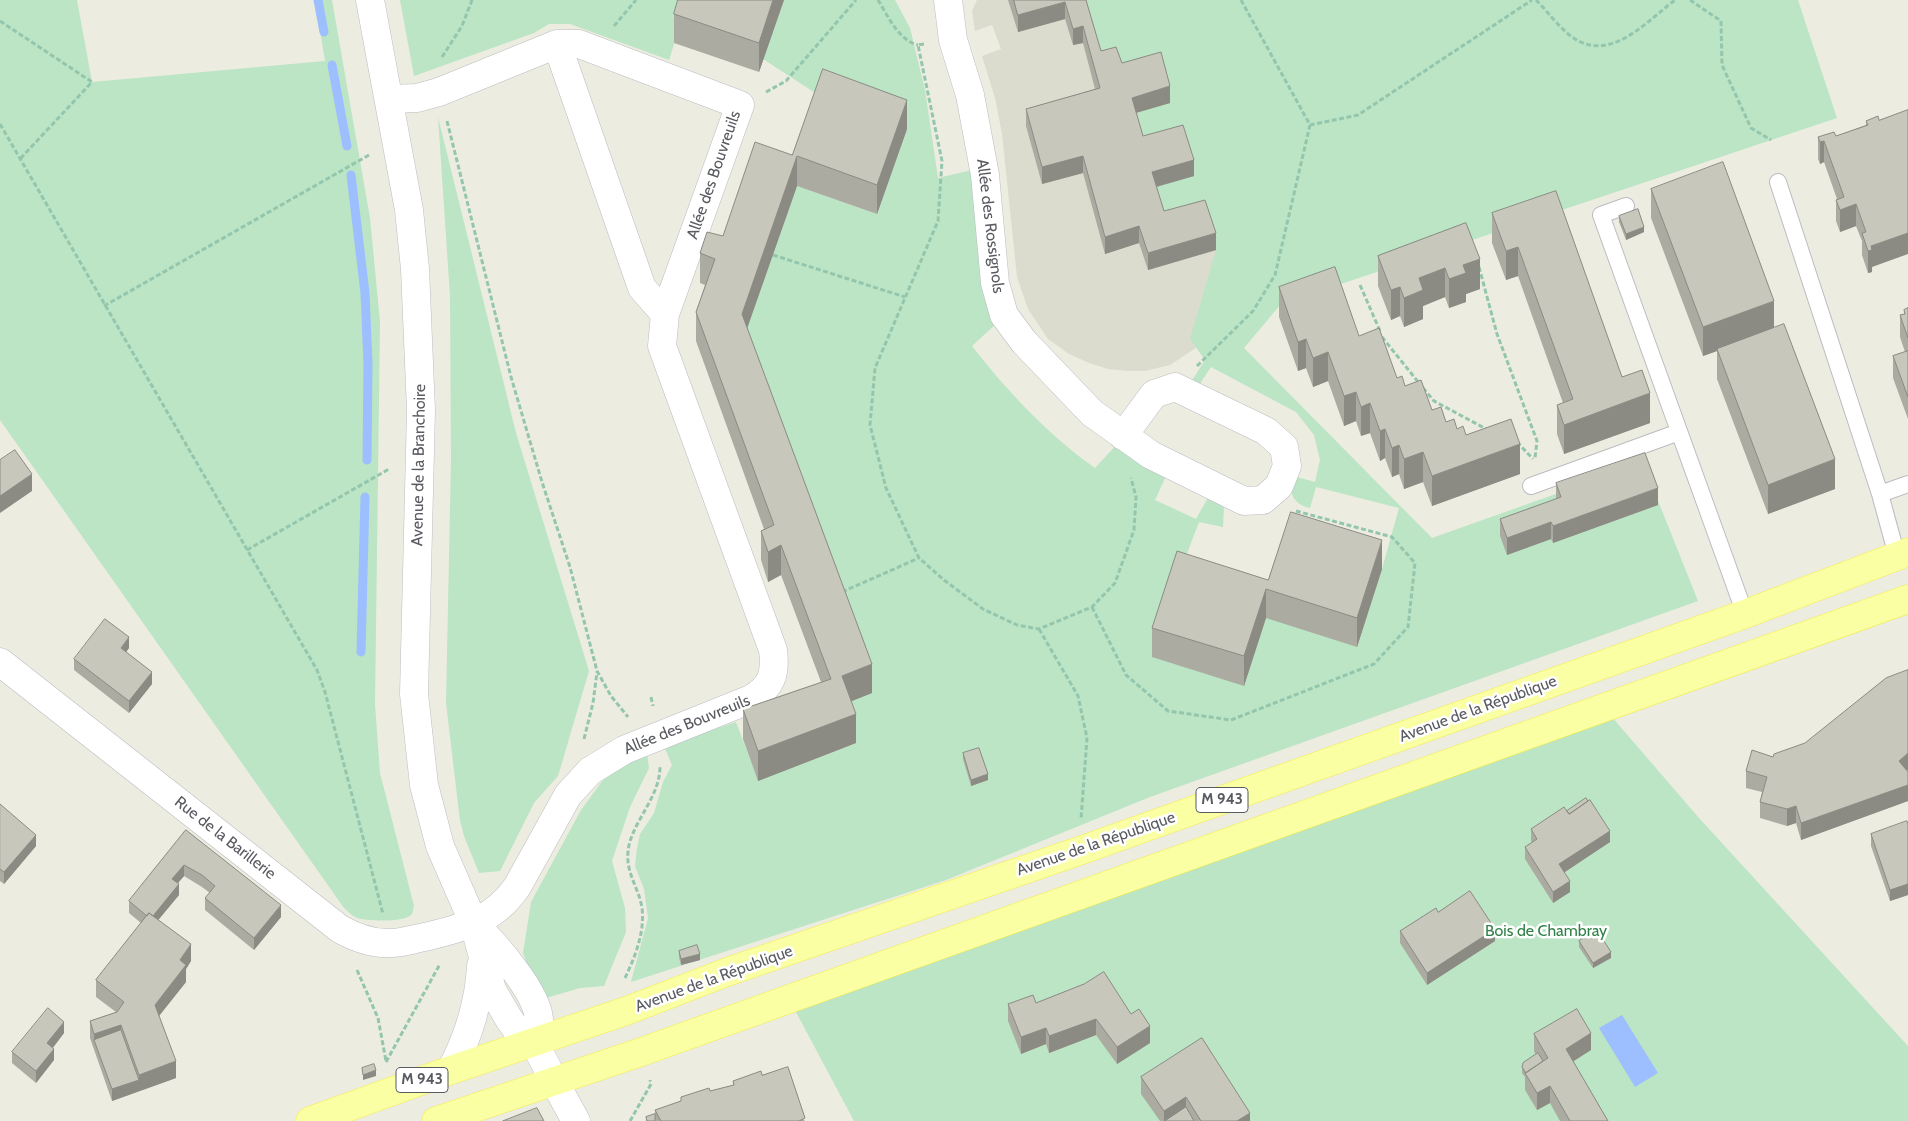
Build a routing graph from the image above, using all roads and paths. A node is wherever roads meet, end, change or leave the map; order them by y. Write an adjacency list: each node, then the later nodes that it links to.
1 (370, 0): 18 (street, Avenue de la Branchoire)
2 (472, 0): 15 (path)
3 (856, 0): 16 (path)
4 (878, 0): 14 (path)
5 (948, 0): 12 (street, Allée des Rossignols)
6 (1241, 0): 20 (path)
7 (1532, 0): 20 (path)
8 (1536, 0): 9 (path)
9 (1675, 0)
10 (1690, 0): 21 (path)
11 (0, 21): 23 (path)
12 (953, 40): 14 (path); 35 (street, Allée des Rossignols)
13 (556, 44): 17 (street, Allée des Bouvreuils); 31 (street); 31 (street, Allée des Bouvreuils)
14 (918, 45): 29 (path)
15 (439, 63)
16 (786, 81)
17 (439, 92): 18 (street, Allée des Bouvreuils); 52 (path)
18 (390, 99): 54 (street, Avenue de la Branchoire)
19 (0, 124): 23 (path)
20 (1310, 125): 32 (path)
21 (1771, 140)
22 (378, 150): 30 (path)
23 (20, 159): 30 (path)
24 (1778, 182): 40 (lane)
25 (1626, 206): 33 (lane)
26 (773, 255): 29 (path)
27 (1477, 259): 36 (path)
28 (1360, 285): 34 (path)
29 (905, 297): 44 (path)
30 (104, 306): 42 (path)
31 (665, 314): 52 (street, Allée des Bouvreuils)
32 (1175, 387): 35 (street); 41 (street)
33 (1679, 432): 39 (lane); 48 (lane)
34 (1494, 433)
35 (1123, 436): 41 (street, Allée des Rossignols); 47 (path)
36 (1510, 440)
37 (389, 469): 42 (path)
38 (1908, 484): 40 (lane)
39 (1531, 486)
40 (1880, 494): 43 (lane)
41 (1263, 500): 47 (path)
42 (247, 550): 55 (path)
43 (1903, 554): 48 (main road, Avenue de la République / M 943)
44 (919, 558): 45 (path); 49 (path)
45 (835, 594)
46 (1908, 600): 62 (main road, M 943)
47 (1092, 608): 49 (path)
48 (1745, 614): 53 (main road, Avenue de la République / M 943)
49 (1039, 629): 53 (path)
50 (0, 662): 55 (street, Rue de la Barillerie)
51 (651, 697): 52 (path)
52 (653, 738): 54 (street, Allée des Bouvreuils); 58 (path)
53 (1079, 851): 59 (main road, Avenue de la République / M 943)
54 (476, 934): 55 (street, Rue de la Barillerie); 59 (street); 60 (street)
55 (391, 943)
56 (444, 957): 57 (path)
57 (357, 968)
58 (622, 986)
59 (534, 1042): 60 (main road, Avenue de la République / M 943); 62 (street)
60 (451, 1070): 63 (main road, Avenue de la République / M 943)
61 (649, 1072): 66 (path)
62 (554, 1082): 64 (main road, M 943); 65 (street)
63 (310, 1121)
64 (436, 1121)
65 (576, 1121)
66 (630, 1121)

